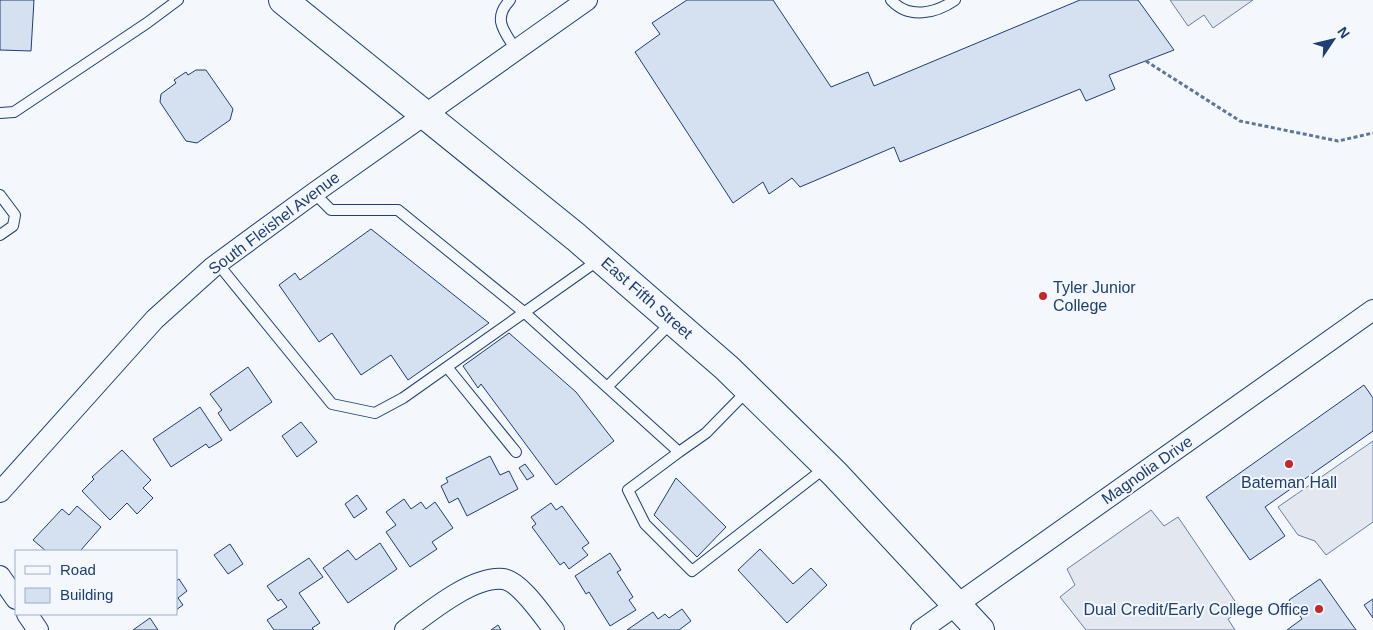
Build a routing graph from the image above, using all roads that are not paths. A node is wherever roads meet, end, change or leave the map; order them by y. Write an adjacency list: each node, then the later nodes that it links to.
1 (178, 0): 8 (lane)
2 (283, 0): 9 (main road, East Fifth Street)
3 (510, 0): 7 (lane)
4 (587, 0): 7 (street, South Fleishel Avenue)
5 (891, 0): 6 (lane)
6 (955, 0)
7 (516, 50): 9 (street, South Fleishel Avenue)
8 (0, 113)
9 (426, 113): 10 (street, South Fleishel Avenue); 13 (main road, East Fifth Street)
10 (314, 193): 14 (street, South Fleishel Avenue); 16 (lane)
11 (0, 195): 12 (lane)
12 (0, 235)
13 (600, 259): 16 (lane); 17 (main road, East Fifth Street)
14 (218, 264): 18 (lane); 24 (street, South Fleishel Avenue)
15 (1373, 310): 27 (street, Magnolia Drive)
16 (526, 313): 18 (lane); 19 (lane)
17 (673, 321): 19 (lane); 20 (main road, East Fifth Street)
18 (448, 367): 21 (lane)
19 (606, 386): 22 (lane)
20 (749, 390): 22 (lane); 23 (main road, East Fifth Street)
21 (516, 452)
22 (679, 452): 23 (lane)
23 (826, 466): 27 (main road, East Fifth Street)
24 (0, 492)
25 (0, 576): 26 (street)
26 (15, 598)
27 (957, 604): 32 (street, Magnolia Drive); 33 (main road, East Fifth Street)
28 (28, 615): 29 (street)
29 (38, 630)
30 (404, 630): 31 (street)
31 (554, 630)
32 (921, 630)
33 (980, 630)

